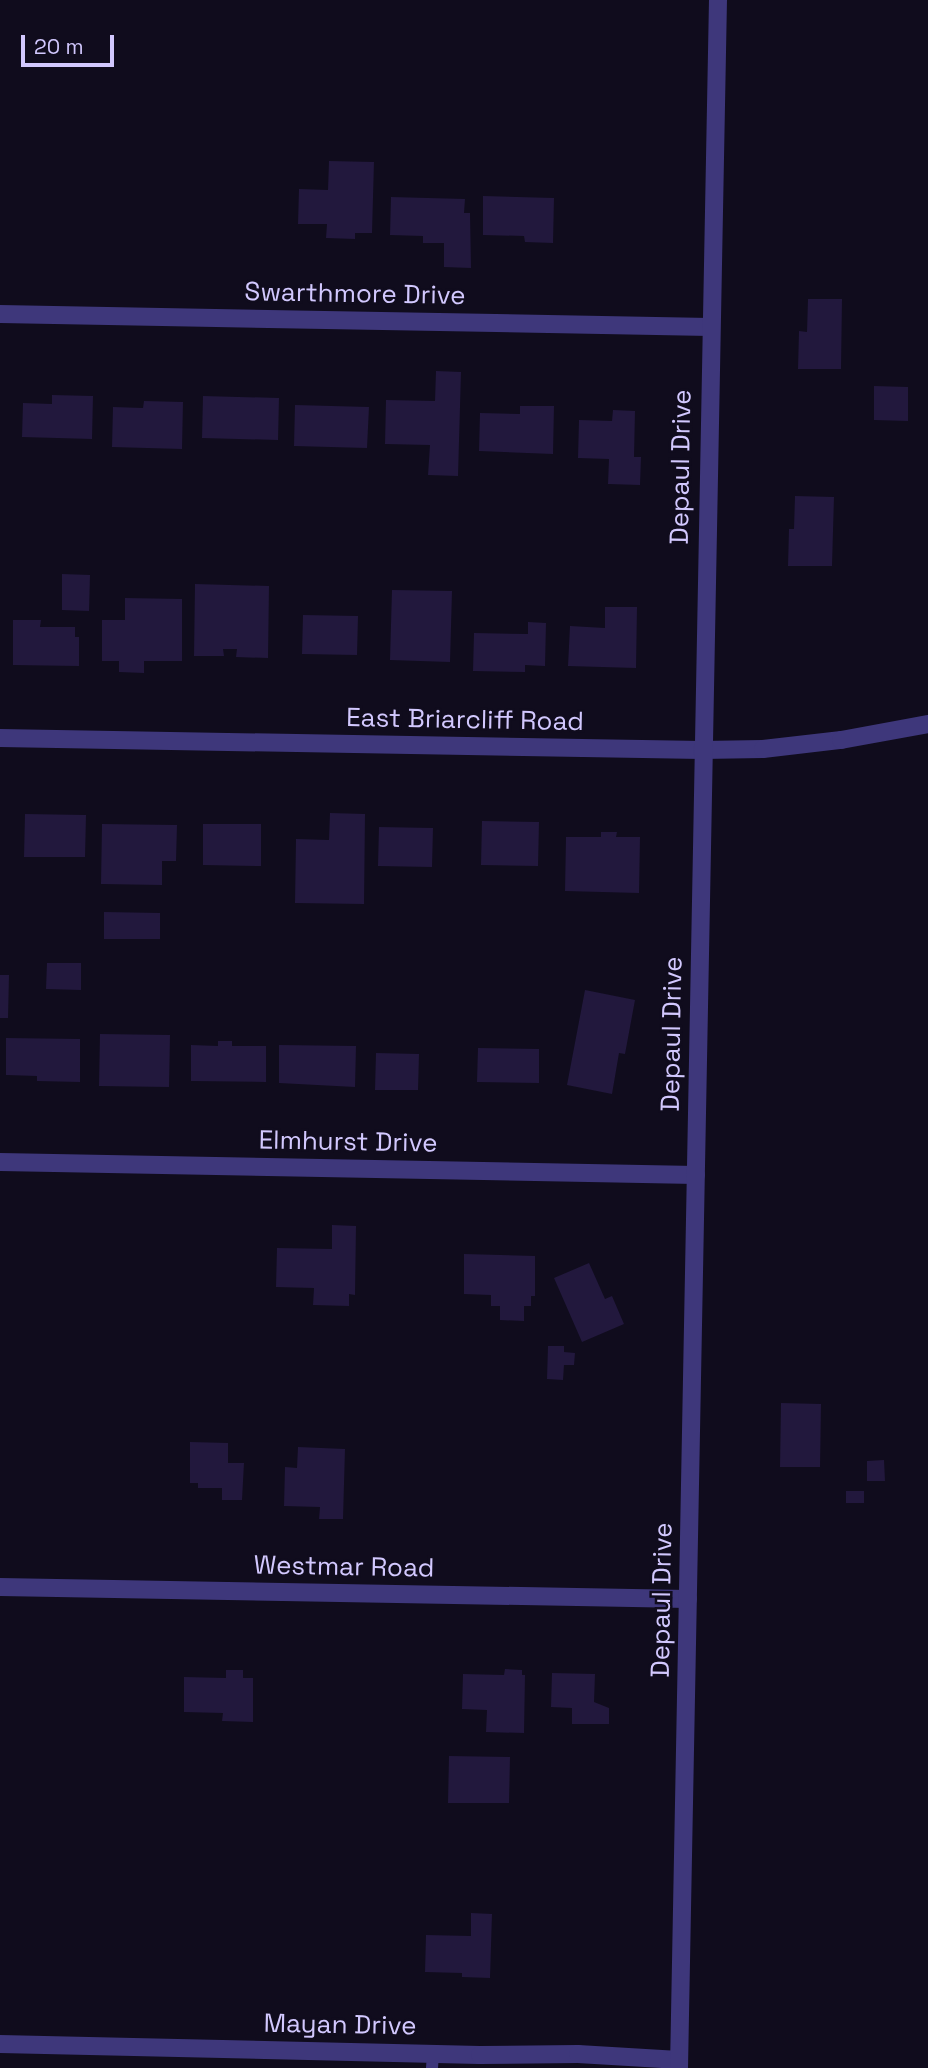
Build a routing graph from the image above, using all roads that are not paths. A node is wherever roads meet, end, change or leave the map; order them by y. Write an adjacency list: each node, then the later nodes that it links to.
1 (718, 0): 3 (street, Depaul Drive)
2 (0, 314): 3 (street, Swarthmore Drive)
3 (710, 327): 6 (street, Depaul Drive)
4 (928, 724): 6 (street, East Briarcliff Road)
5 (0, 738): 6 (street, East Briarcliff Road)
6 (702, 750): 8 (street, Depaul Drive)
7 (0, 1162): 8 (street, Elmhurst Drive)
8 (696, 1175): 10 (street, Depaul Drive)
9 (0, 1587): 10 (street, Westmar Road)
10 (688, 1599): 14 (street, Depaul Drive)
11 (0, 2044): 12 (street, Mayan Drive)
12 (432, 2060): 13 (street, Mayan Drive)
13 (480, 2061): 14 (street, Mayan Drive)
14 (679, 2064)

